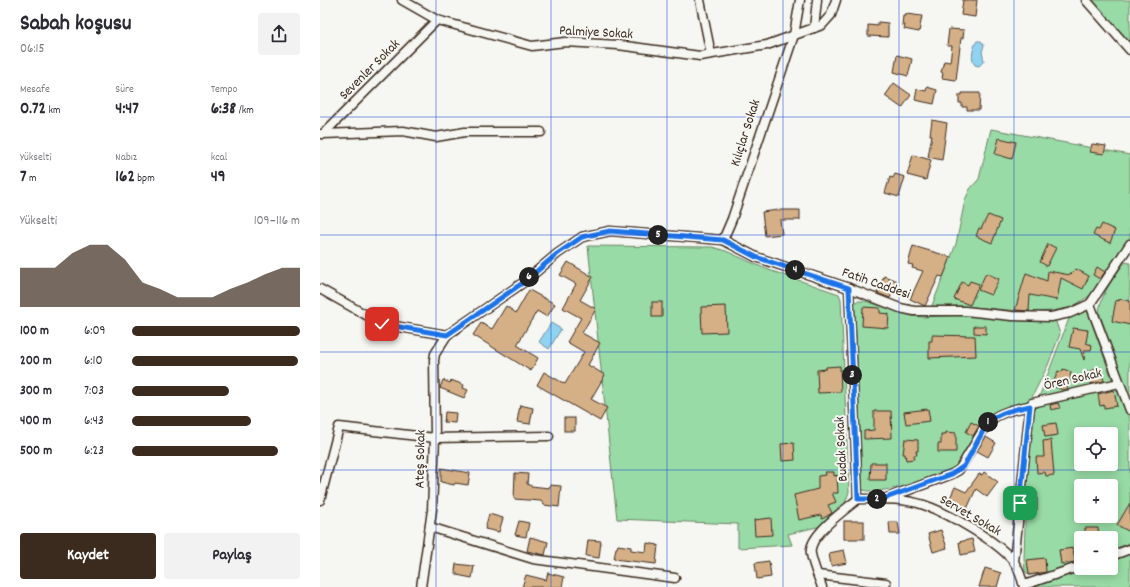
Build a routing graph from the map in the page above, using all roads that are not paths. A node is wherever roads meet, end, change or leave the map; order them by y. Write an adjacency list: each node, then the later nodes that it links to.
1 (402, 0): 7 (street, Palmiye Sokak)
2 (700, 0): 11 (street)
3 (800, 0): 9 (street, Kılıçlar Sokak)
4 (817, 0): 8 (street)
5 (836, 0): 8 (street, Palmiye Sokak)
6 (1086, 0): 10 (street)
7 (437, 20): 11 (street, Palmiye Sokak); 13 (street, Sevenler Sokak)
8 (814, 28): 9 (street, Palmiye Sokak)
9 (794, 35): 11 (street, Palmiye Sokak); 14 (street, Kılıçlar Sokak)
10 (1130, 50)
11 (712, 54)
12 (541, 132): 13 (street)
13 (322, 134)
14 (723, 240): 17 (street, Fatih Caddesi); 20 (street, Fatih Caddesi)
15 (1130, 244): 16 (street)
16 (1127, 254): 19 (street)
17 (849, 288): 19 (street, Fatih Caddesi); 26 (street, Budak Sokak)
18 (320, 289): 20 (street)
19 (1090, 304): 21 (street)
20 (447, 335): 25 (street, Ateş Sokak)
21 (1119, 383): 22 (street, Ören Sokak); 23 (street)
22 (1031, 405): 27 (street, Ören Sokak); 32 (street)
23 (1130, 410)
24 (549, 436): 25 (street)
25 (435, 438): 28 (street); 29 (street, Ateş Sokak)
26 (858, 499): 27 (street, Servet Sokak); 34 (street, Budak Sokak)
27 (883, 499): 32 (street, Servet Sokak)
28 (320, 500)
29 (430, 527): 35 (street); 38 (street, Ateş Sokak)
30 (1130, 549): 31 (street)
31 (1118, 553)
32 (1014, 562): 37 (street, Servet Sokak)
33 (1074, 568): 37 (street)
34 (818, 575): 36 (street); 39 (street, Budak Sokak)
35 (676, 578)
36 (886, 583)
37 (1024, 586)
38 (421, 587)
39 (822, 587)

